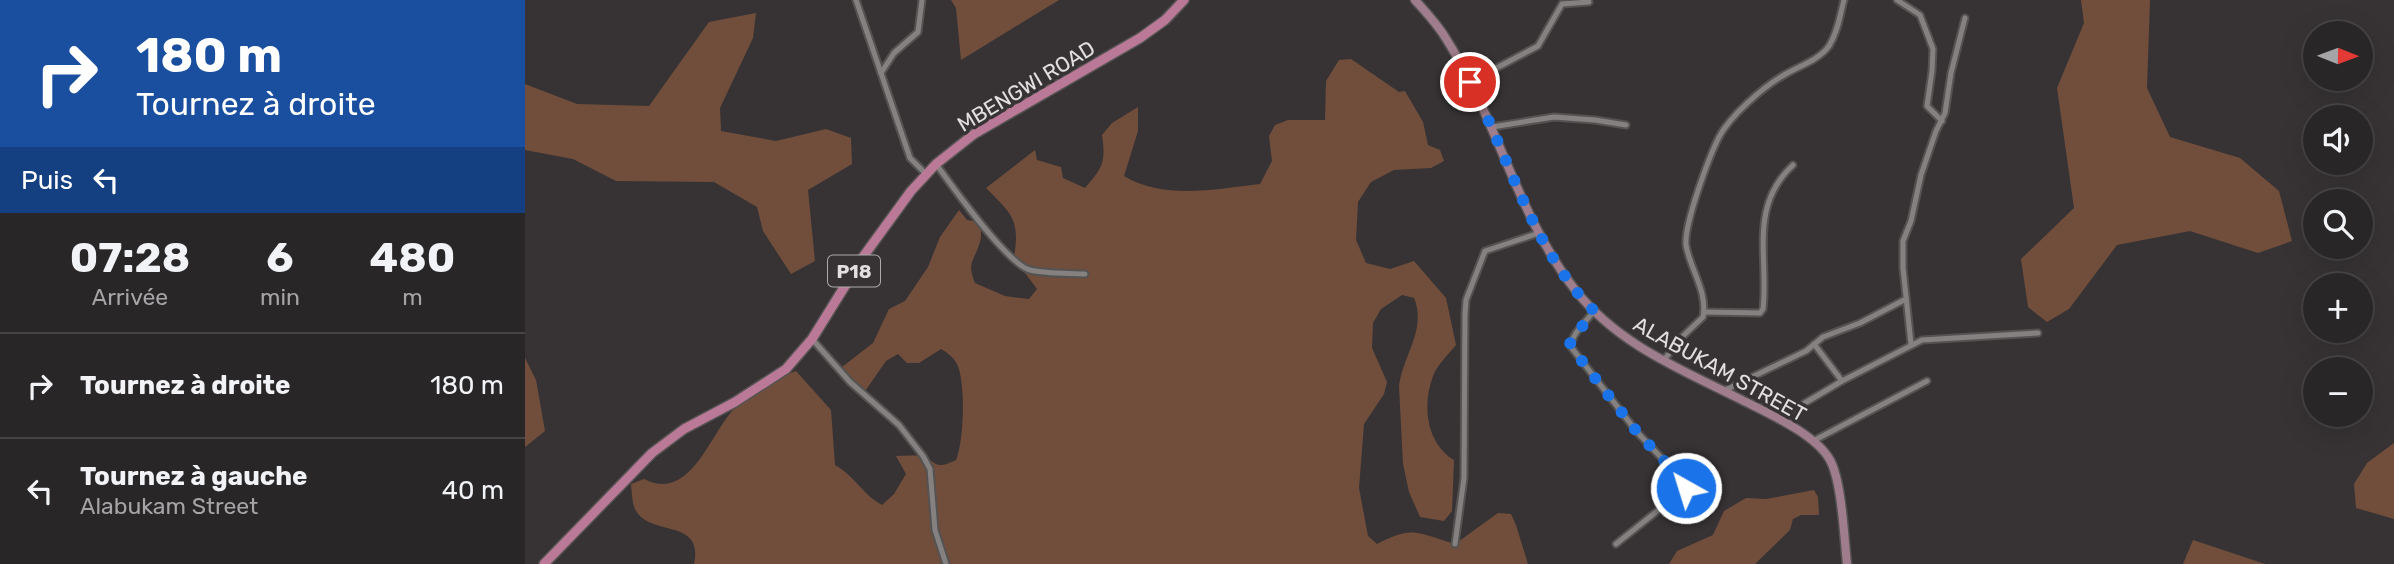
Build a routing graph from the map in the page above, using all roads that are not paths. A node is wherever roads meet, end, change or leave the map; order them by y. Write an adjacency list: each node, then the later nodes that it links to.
1 (856, 0): 9 (street)
2 (922, 0): 9 (street)
3 (1184, 0): 14 (main road, MBENGWI ROAD / P18)
4 (1415, 0): 10 (street, ALABUKAM STREET)
5 (1844, 0): 21 (street)
6 (1897, 0): 11 (street)
7 (1589, 2): 10 (street)
8 (1965, 18): 11 (street)
9 (881, 72): 16 (street)
10 (1470, 82): 13 (street, ALABUKAM STREET)
11 (1942, 121): 19 (street)
12 (1626, 125): 13 (street)
13 (1492, 127): 17 (street, ALABUKAM STREET)
14 (936, 164): 16 (main road, MBENGWI ROAD / P18); 18 (street)
15 (1793, 165): 21 (street)
16 (927, 174): 23 (main road, MBENGWI ROAD / P18)
17 (1539, 233): 20 (street, ALABUKAM STREET); 32 (street)
18 (1084, 274)
19 (1906, 299): 24 (street); 25 (street)
20 (1594, 311): 26 (street, ALABUKAM STREET); 33 (street)
21 (1704, 312): 26 (street)
22 (2038, 332): 25 (street)
23 (812, 339): 34 (main road, MBENGWI ROAD / P18); 35 (street)
24 (1814, 344): 27 (street); 29 (street)
25 (1911, 344): 27 (street)
26 (1664, 360): 29 (street, ALABUKAM STREET)
27 (1842, 381): 30 (street)
28 (1927, 382): 31 (street)
29 (1723, 391): 30 (street, ALABUKAM STREET)
30 (1778, 419): 31 (street, ALABUKAM STREET)
31 (1813, 441): 36 (street, ALABUKAM STREET)
32 (1455, 544)
33 (1616, 544)
34 (544, 564)
35 (946, 564)
36 (1847, 564)

